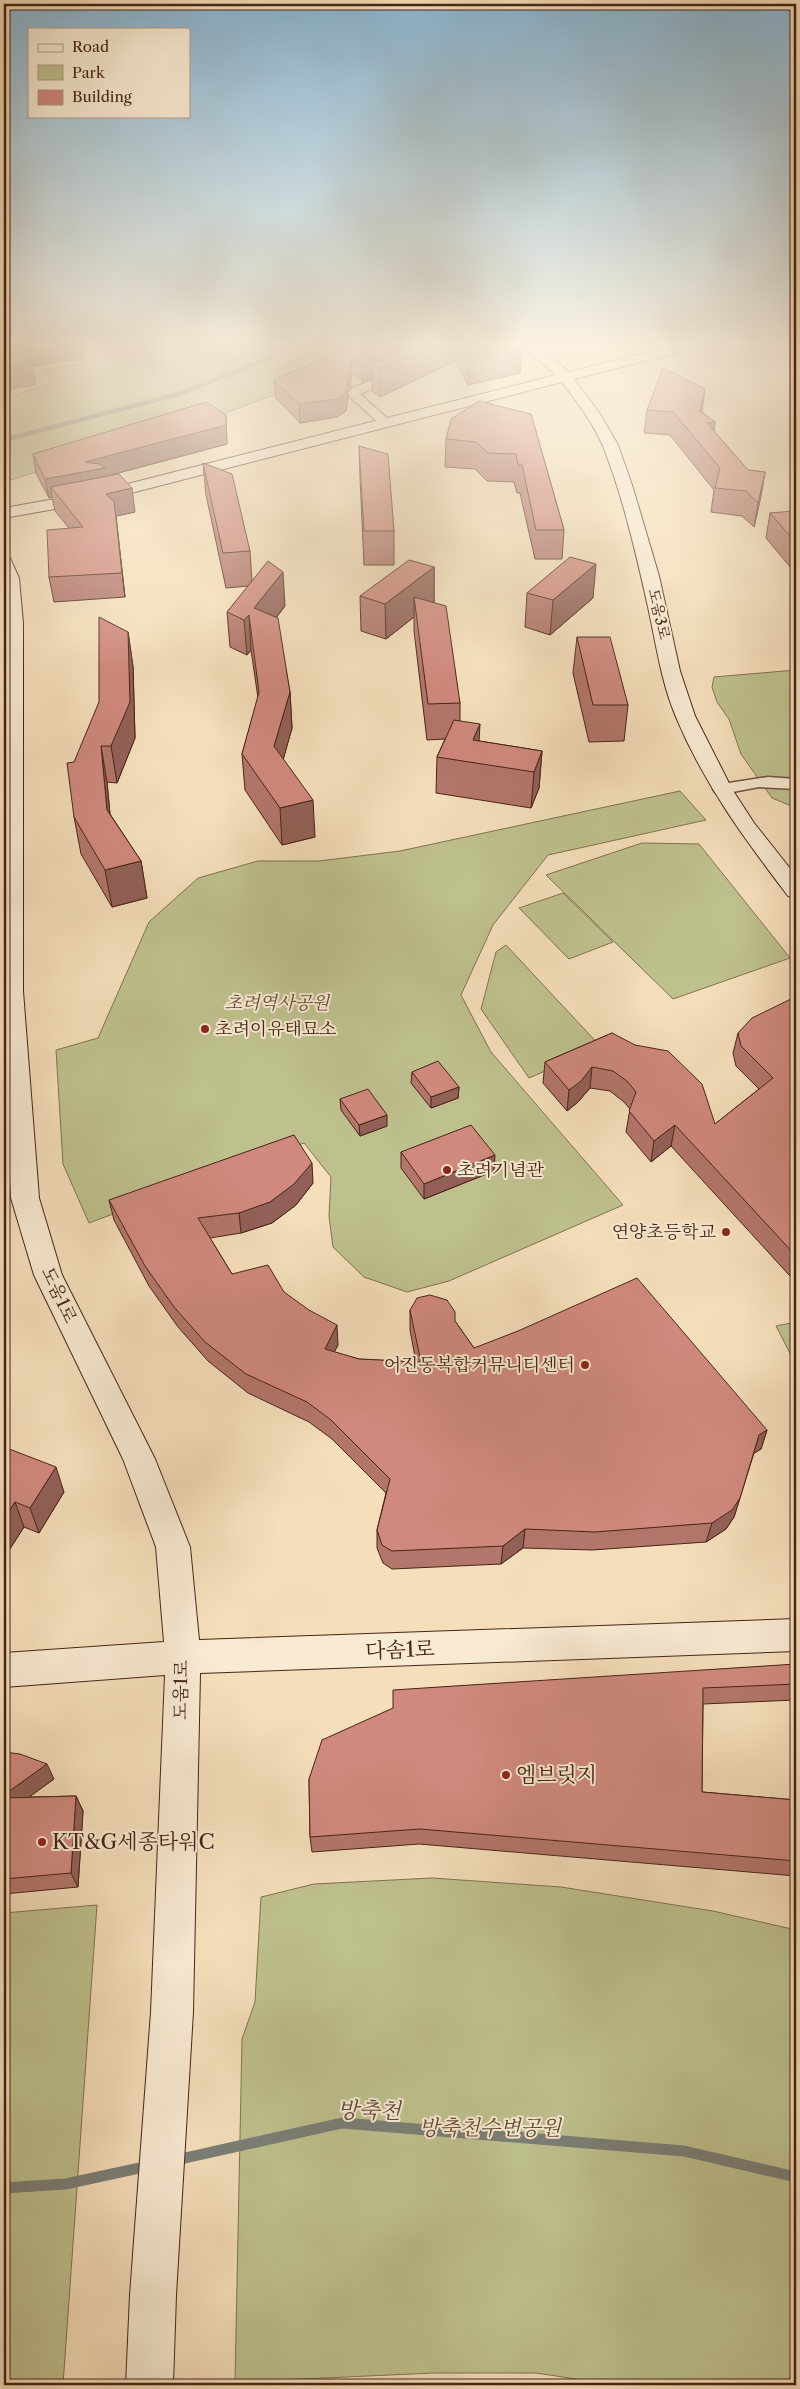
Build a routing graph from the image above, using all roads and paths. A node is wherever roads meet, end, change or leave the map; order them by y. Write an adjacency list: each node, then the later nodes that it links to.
1 (264, 453): 3 (street)
2 (613, 453): 6 (street, 도움3로)
3 (4, 513)
4 (4, 562): 9 (street, 도움1로)
5 (796, 784): 6 (street)
6 (722, 790): 7 (street, 도움3로)
7 (796, 891)
8 (796, 1635): 9 (street, 다솜1로)
9 (183, 1657): 10 (street, 다솜1로); 11 (street, 도움1로)
10 (4, 1670)
11 (150, 2385)

